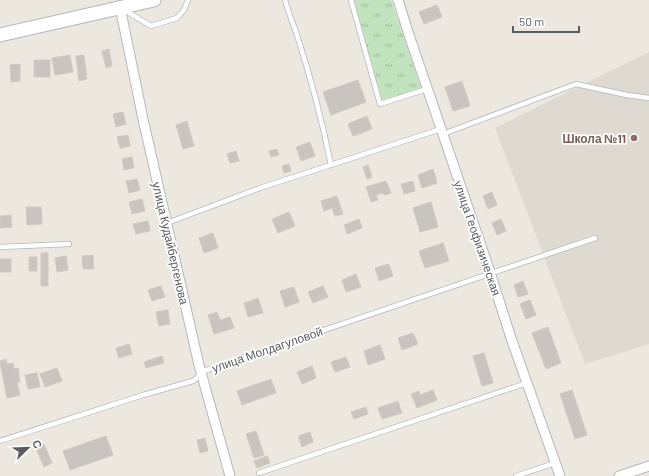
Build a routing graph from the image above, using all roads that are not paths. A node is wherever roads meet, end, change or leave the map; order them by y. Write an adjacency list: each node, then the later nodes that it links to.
1 (154, 0): 6 (main road)
2 (188, 0): 6 (lane)
3 (285, 0): 11 (lane)
4 (351, 0): 8 (lane)
5 (398, 0): 8 (street, улица Геофизическая)
6 (120, 7): 7 (main road); 12 (street, улица Кудайбергенова)
7 (0, 35)
8 (427, 89): 10 (street, улица Геофизическая)
9 (649, 98): 10 (lane)
10 (442, 132): 11 (lane); 16 (street, улица Геофизическая)
11 (331, 165): 12 (lane)
12 (167, 223): 17 (street, улица Кудайбергенова)
13 (595, 238): 16 (lane, улица Молдагуловой)
14 (69, 244): 15 (lane)
15 (0, 247)
16 (490, 273): 17 (lane, улица Молдагуловой); 18 (street, улица Геофизическая)
17 (201, 372): 19 (lane, улица Молдагуловой); 23 (street, улица Кудайбергенова)
18 (527, 383): 20 (street, улица Геофизическая); 22 (lane)
19 (0, 441)
20 (555, 463): 24 (lane); 25 (street, улица Геофизическая)
21 (649, 466): 26 (street)
22 (259, 473)
23 (230, 476)
24 (516, 476)
25 (560, 476)
26 (619, 476)

